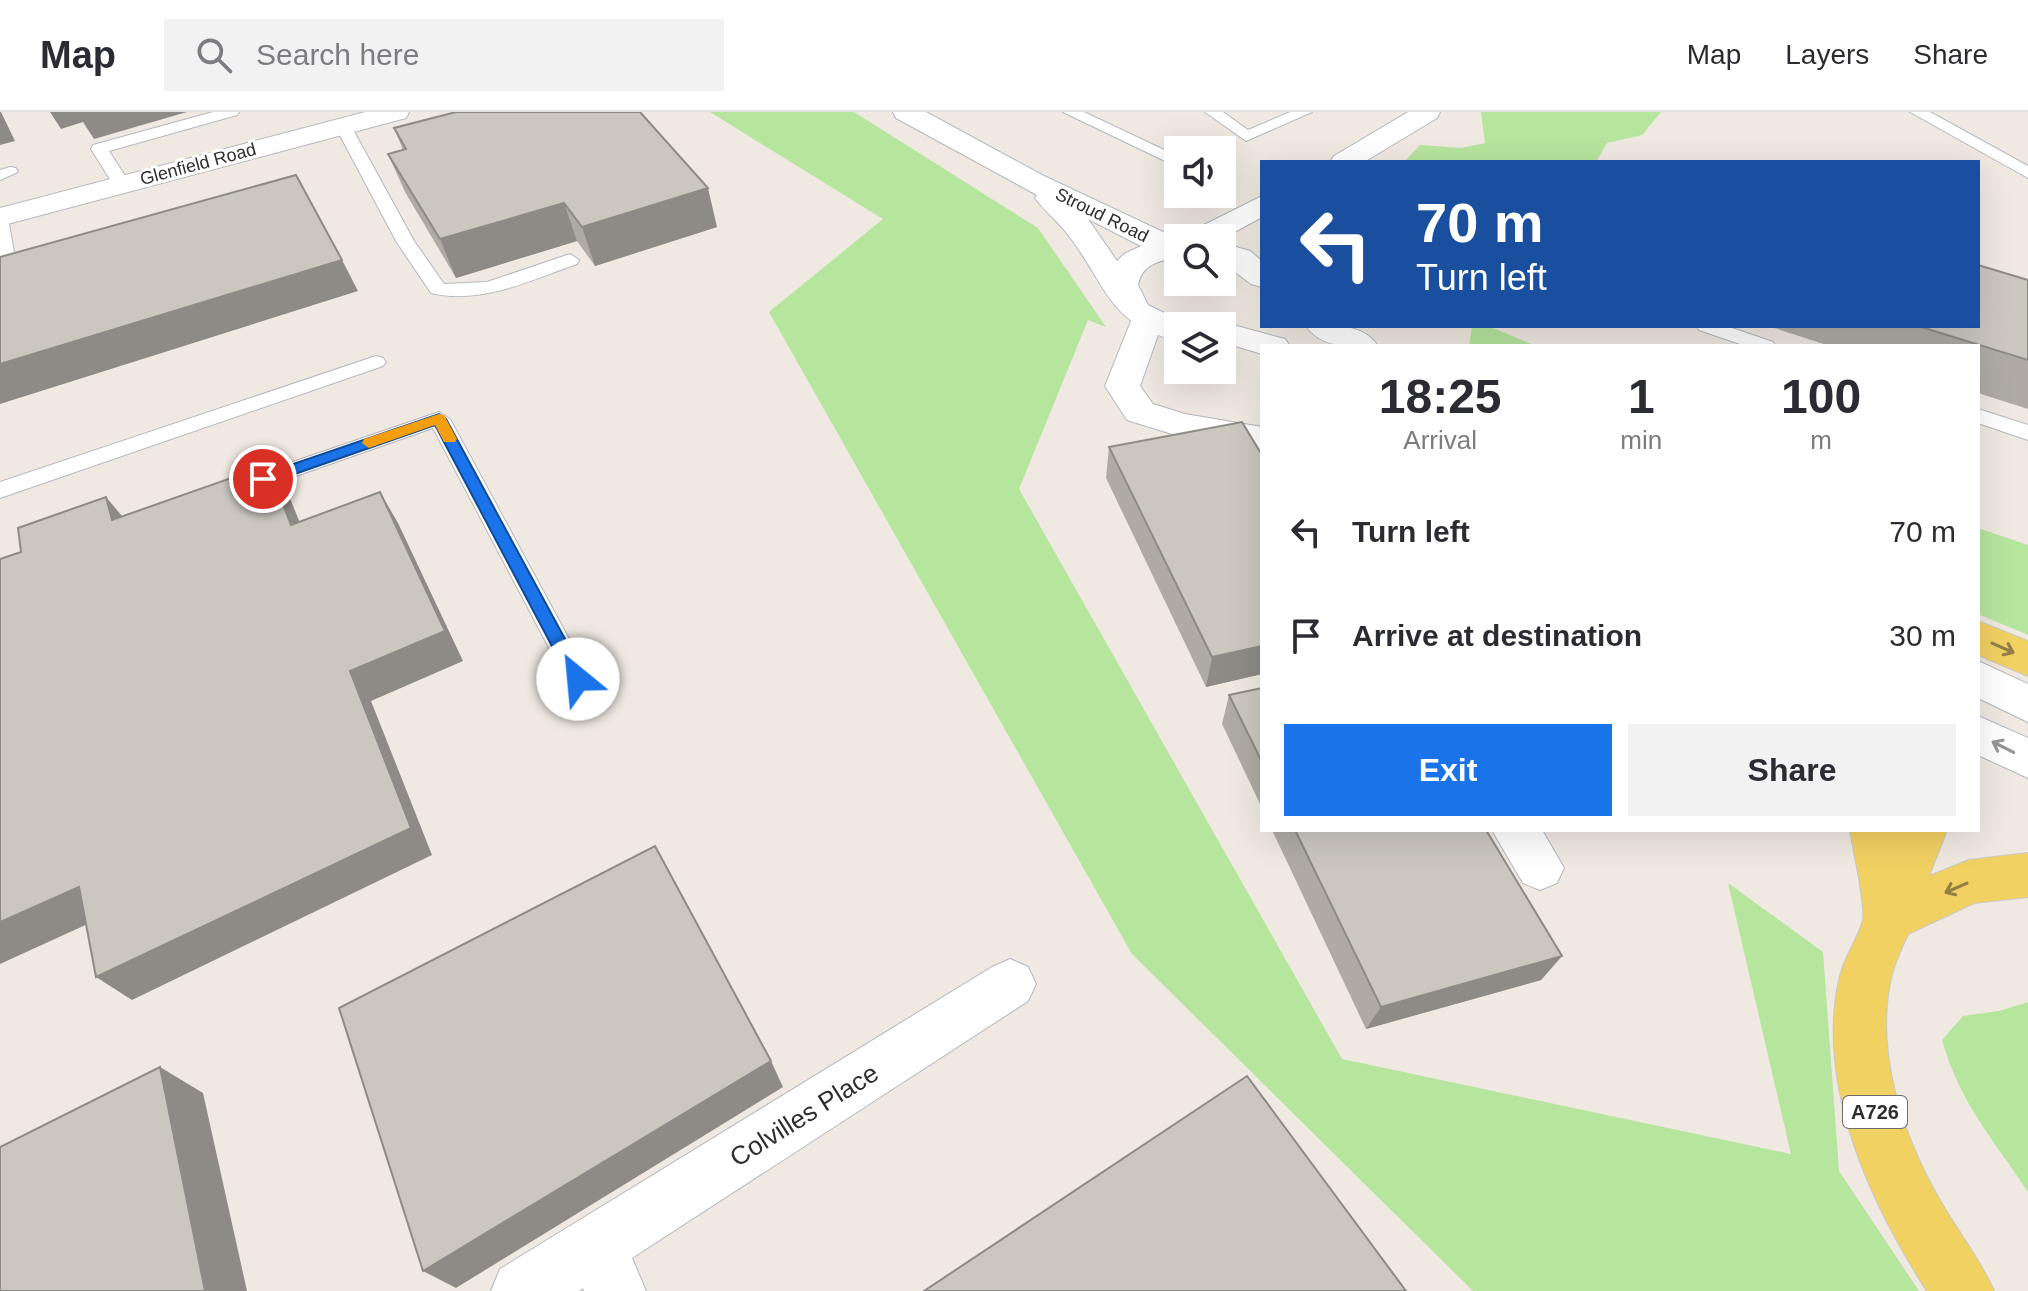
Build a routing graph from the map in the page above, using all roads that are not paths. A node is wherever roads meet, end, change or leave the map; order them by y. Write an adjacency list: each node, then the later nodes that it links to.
1 (231, 112): 16 (lane)
2 (906, 112): 15 (street, Stroud Road)
3 (1071, 112): 12 (lane)
4 (1213, 112): 5 (lane)
5 (1304, 112)
6 (1427, 112): 13 (street)
7 (1918, 112): 10 (lane)
8 (379, 114): 9 (street, Glenfield Road)
9 (343, 126): 16 (street, Glenfield Road); 25 (lane)
10 (1990, 152): 11 (lane); 14 (lane)
11 (1971, 153)
12 (1164, 154)
13 (1347, 160)
14 (2028, 173)
15 (1034, 182): 21 (street, Stroud Road); 28 (street, Stroud Road)
16 (122, 185): 18 (street, Glenfield Road)
17 (1260, 206): 20 (street)
18 (0, 217)
19 (0, 224): 24 (lane)
20 (1227, 224)
21 (1164, 243)
22 (1260, 246): 27 (street)
23 (1164, 250): 28 (street)
24 (9, 257)
25 (570, 260)
26 (1236, 260): 27 (street)
27 (1257, 272)
28 (1120, 288): 33 (street, Stroud Road)
29 (1260, 312): 30 (street)
30 (1236, 328)
31 (1327, 328): 36 (street)
32 (1712, 328): 37 (lane)
33 (1160, 334): 41 (street)
34 (1236, 336): 35 (street)
35 (1266, 344)
36 (1357, 344)
37 (1760, 344)
38 (376, 362): 42 (lane)
39 (1980, 417): 40 (lane)
40 (2028, 433)
41 (1260, 439)
42 (0, 490)
43 (219, 495): 48 (lane)
44 (1980, 638): 45 (main road, one-way to 45)
45 (2028, 659)
46 (1980, 684): 47 (street)
47 (2028, 704)
48 (592, 705)
49 (1980, 735): 50 (street, one-way to 49)
50 (2028, 759)
51 (1874, 832): 54 (main road)
52 (1922, 832): 54 (main road)
53 (2028, 875): 54 (main road, one-way to 54)
54 (1889, 918): 58 (main road, A726)
55 (1010, 984): 56 (street, Colvilles Place)
56 (606, 1268): 57 (street, Colvilles Place)
57 (522, 1291)
58 (1963, 1291)

